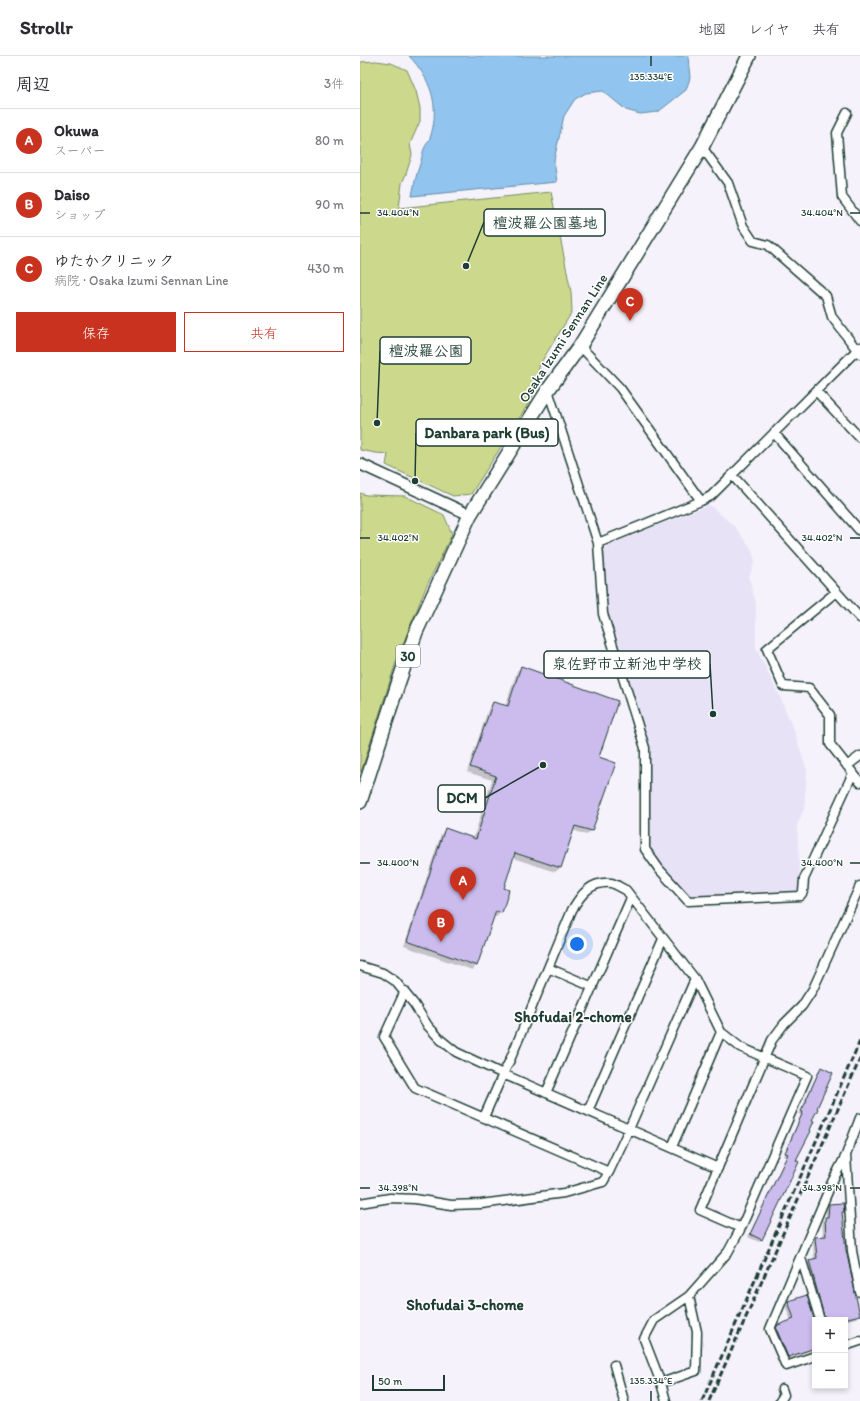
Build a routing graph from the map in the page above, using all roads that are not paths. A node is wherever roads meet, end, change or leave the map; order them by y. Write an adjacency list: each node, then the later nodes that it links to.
1 (749, 56): 3 (main road, Osaka Izumi Sennan Line / 30)
2 (847, 113): 4 (street)
3 (702, 147): 5 (main road, Osaka Izumi Sennan Line / 30); 6 (street)
4 (860, 221)
5 (580, 346): 7 (main road, Osaka Izumi Sennan Line / 30); 13 (street)
6 (859, 351): 8 (street)
7 (548, 390): 14 (main road, Osaka Izumi Sennan Line / 30); 16 (street)
8 (816, 391): 9 (street); 10 (street)
9 (774, 432): 12 (street); 15 (street)
10 (860, 438)
11 (360, 464): 14 (street)
12 (732, 475): 13 (street); 17 (street)
13 (701, 501): 16 (street)
14 (470, 515): 23 (main road, Osaka Izumi Sennan Line / 30)
15 (860, 531)
16 (598, 543): 21 (street)
17 (836, 592): 18 (street); 20 (street)
18 (860, 618)
19 (860, 756): 20 (street)
20 (847, 766): 21 (street)
21 (853, 773): 22 (street)
22 (860, 782)
23 (360, 802)
24 (860, 886): 33 (street)
25 (631, 898): 26 (street); 28 (street); 30 (street)
26 (663, 939): 29 (street); 36 (street)
27 (360, 966): 31 (street)
28 (548, 968): 30 (street); 34 (street)
29 (695, 979): 32 (street); 39 (street)
30 (592, 987): 35 (street)
31 (405, 991): 34 (street); 37 (street)
32 (721, 1032): 33 (street); 40 (street)
33 (763, 1057): 42 (street); 45 (street)
34 (503, 1074): 35 (street); 37 (street)
35 (546, 1093): 36 (street)
36 (588, 1111): 39 (street)
37 (484, 1117): 43 (street)
38 (860, 1118): 41 (street)
39 (629, 1129): 40 (street); 43 (street)
40 (672, 1147): 42 (street)
41 (846, 1155): 46 (street); 47 (street)
42 (718, 1168): 45 (street)
43 (609, 1172): 44 (street)
44 (360, 1203)
45 (740, 1228): 48 (street)
46 (801, 1258): 49 (street); 52 (street)
47 (860, 1292)
48 (689, 1296): 54 (street); 54 (street)
49 (819, 1317)
50 (860, 1341): 51 (street)
51 (848, 1345)
52 (812, 1357)
53 (614, 1365): 56 (street)
54 (661, 1383): 57 (street)
55 (782, 1389): 58 (street)
56 (624, 1401)
57 (666, 1401)
58 (780, 1401)

